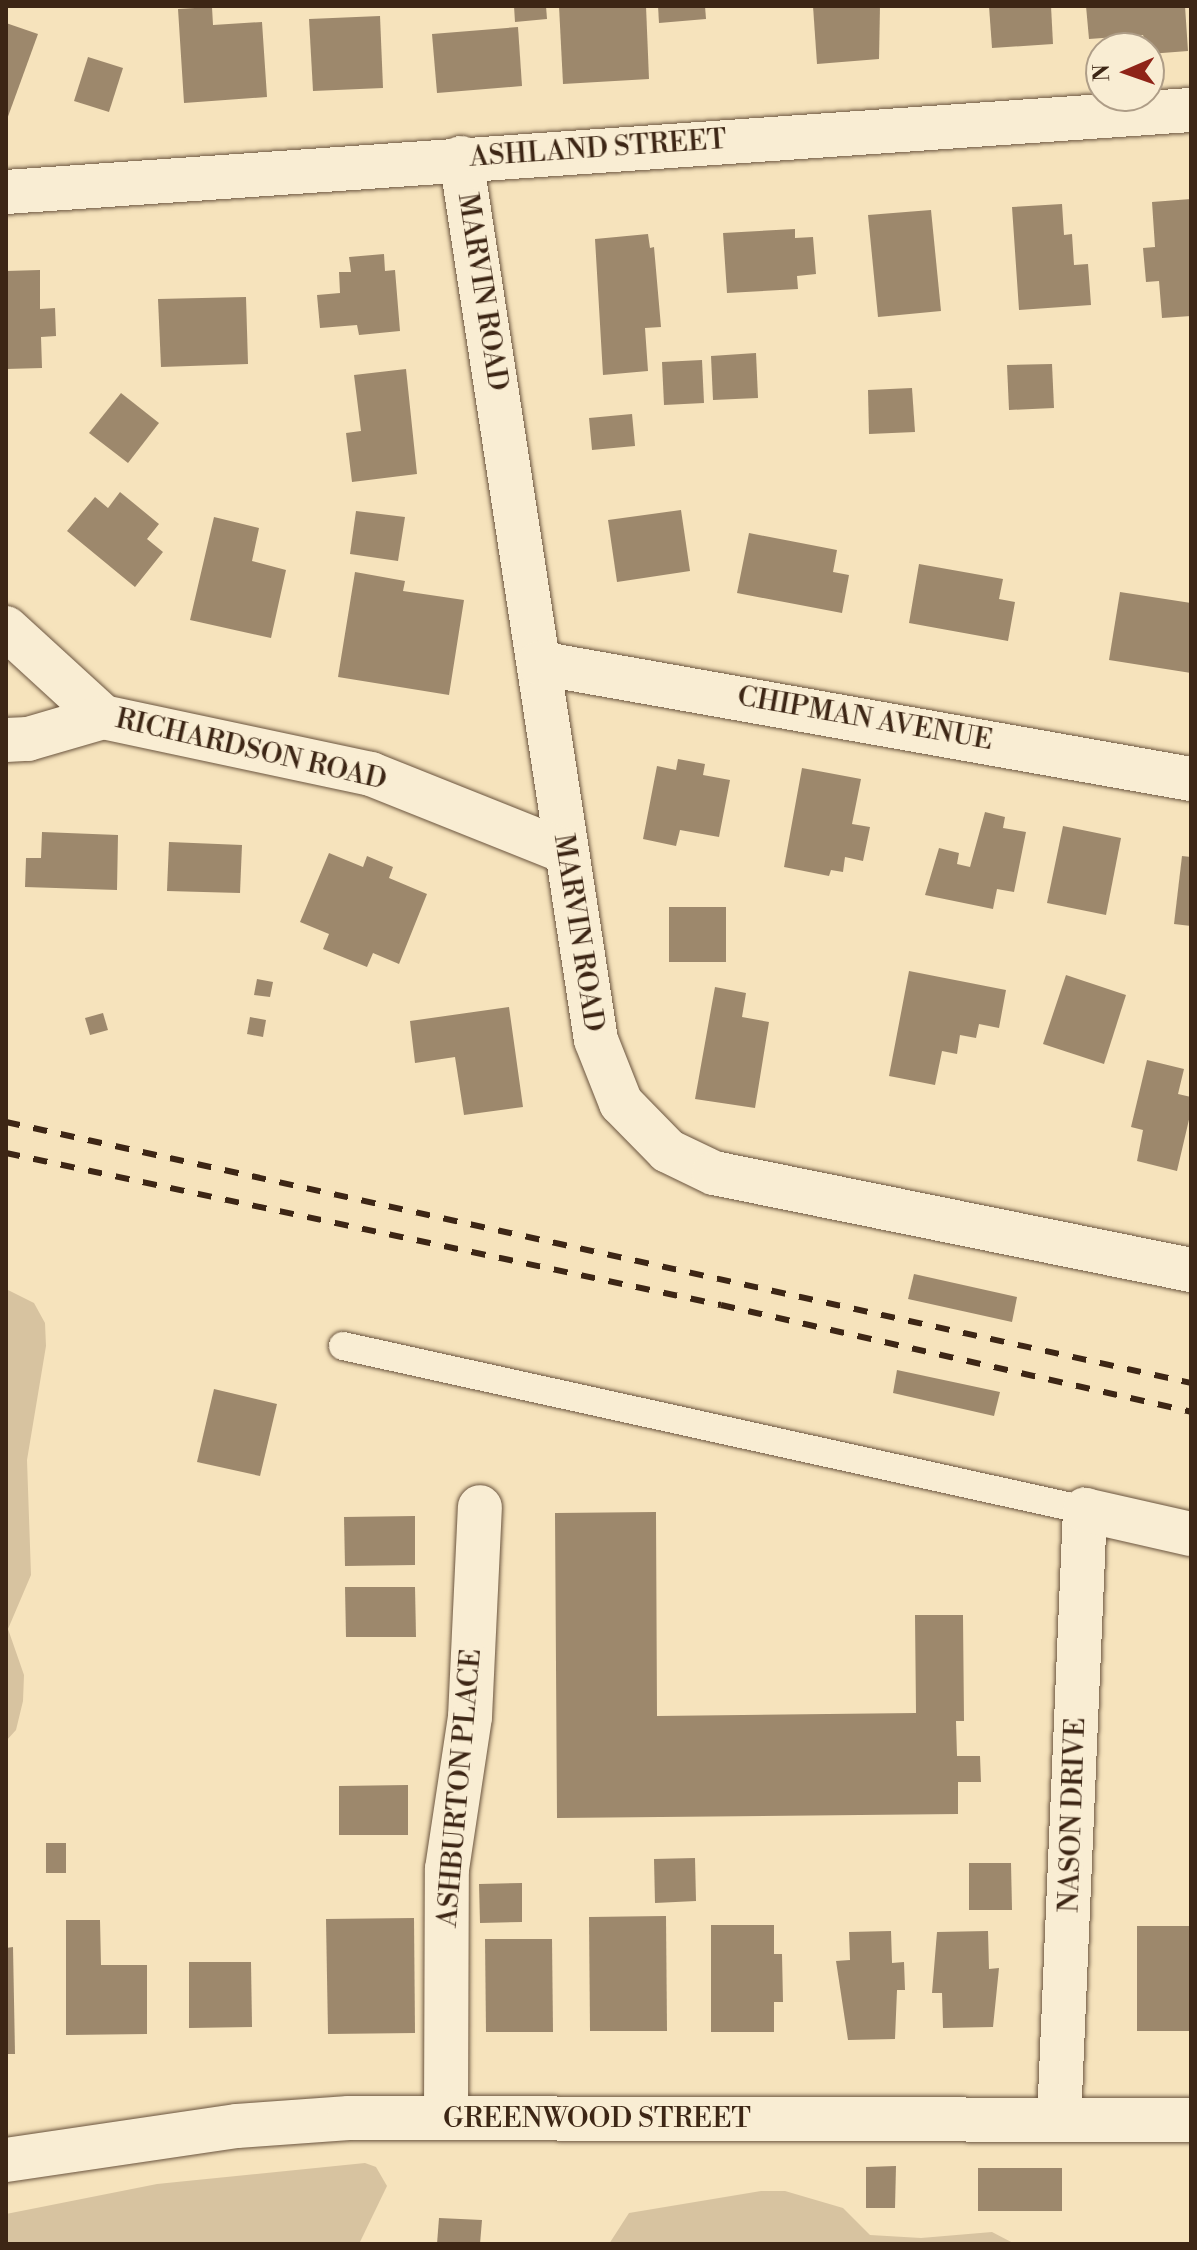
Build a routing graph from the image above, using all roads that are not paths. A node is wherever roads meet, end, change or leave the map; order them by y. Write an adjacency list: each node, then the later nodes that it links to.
1 (1191, 110): 2 (street, ASHLAND STREET)
2 (461, 158): 3 (street, ASHLAND STREET); 5 (street, MARVIN ROAD)
3 (6, 192)
4 (6, 628): 6 (street, RICHARDSON ROAD)
5 (539, 663): 8 (street, CHIPMAN AVENUE); 9 (street, MARVIN ROAD)
6 (103, 717): 7 (street); 9 (street, RICHARDSON ROAD)
7 (6, 740)
8 (1191, 779)
9 (564, 851): 10 (street, MARVIN ROAD)
10 (1191, 1270)
11 (343, 1346): 13 (lane)
12 (480, 1507): 15 (street, ASHBURTON PLACE)
13 (1085, 1510): 14 (street); 16 (street, NASON DRIVE)
14 (1191, 1534)
15 (446, 2117): 16 (street, GREENWOOD STREET); 18 (street, GREENWOOD STREET)
16 (1059, 2120): 17 (street, GREENWOOD STREET)
17 (1191, 2120)
18 (6, 2160)

